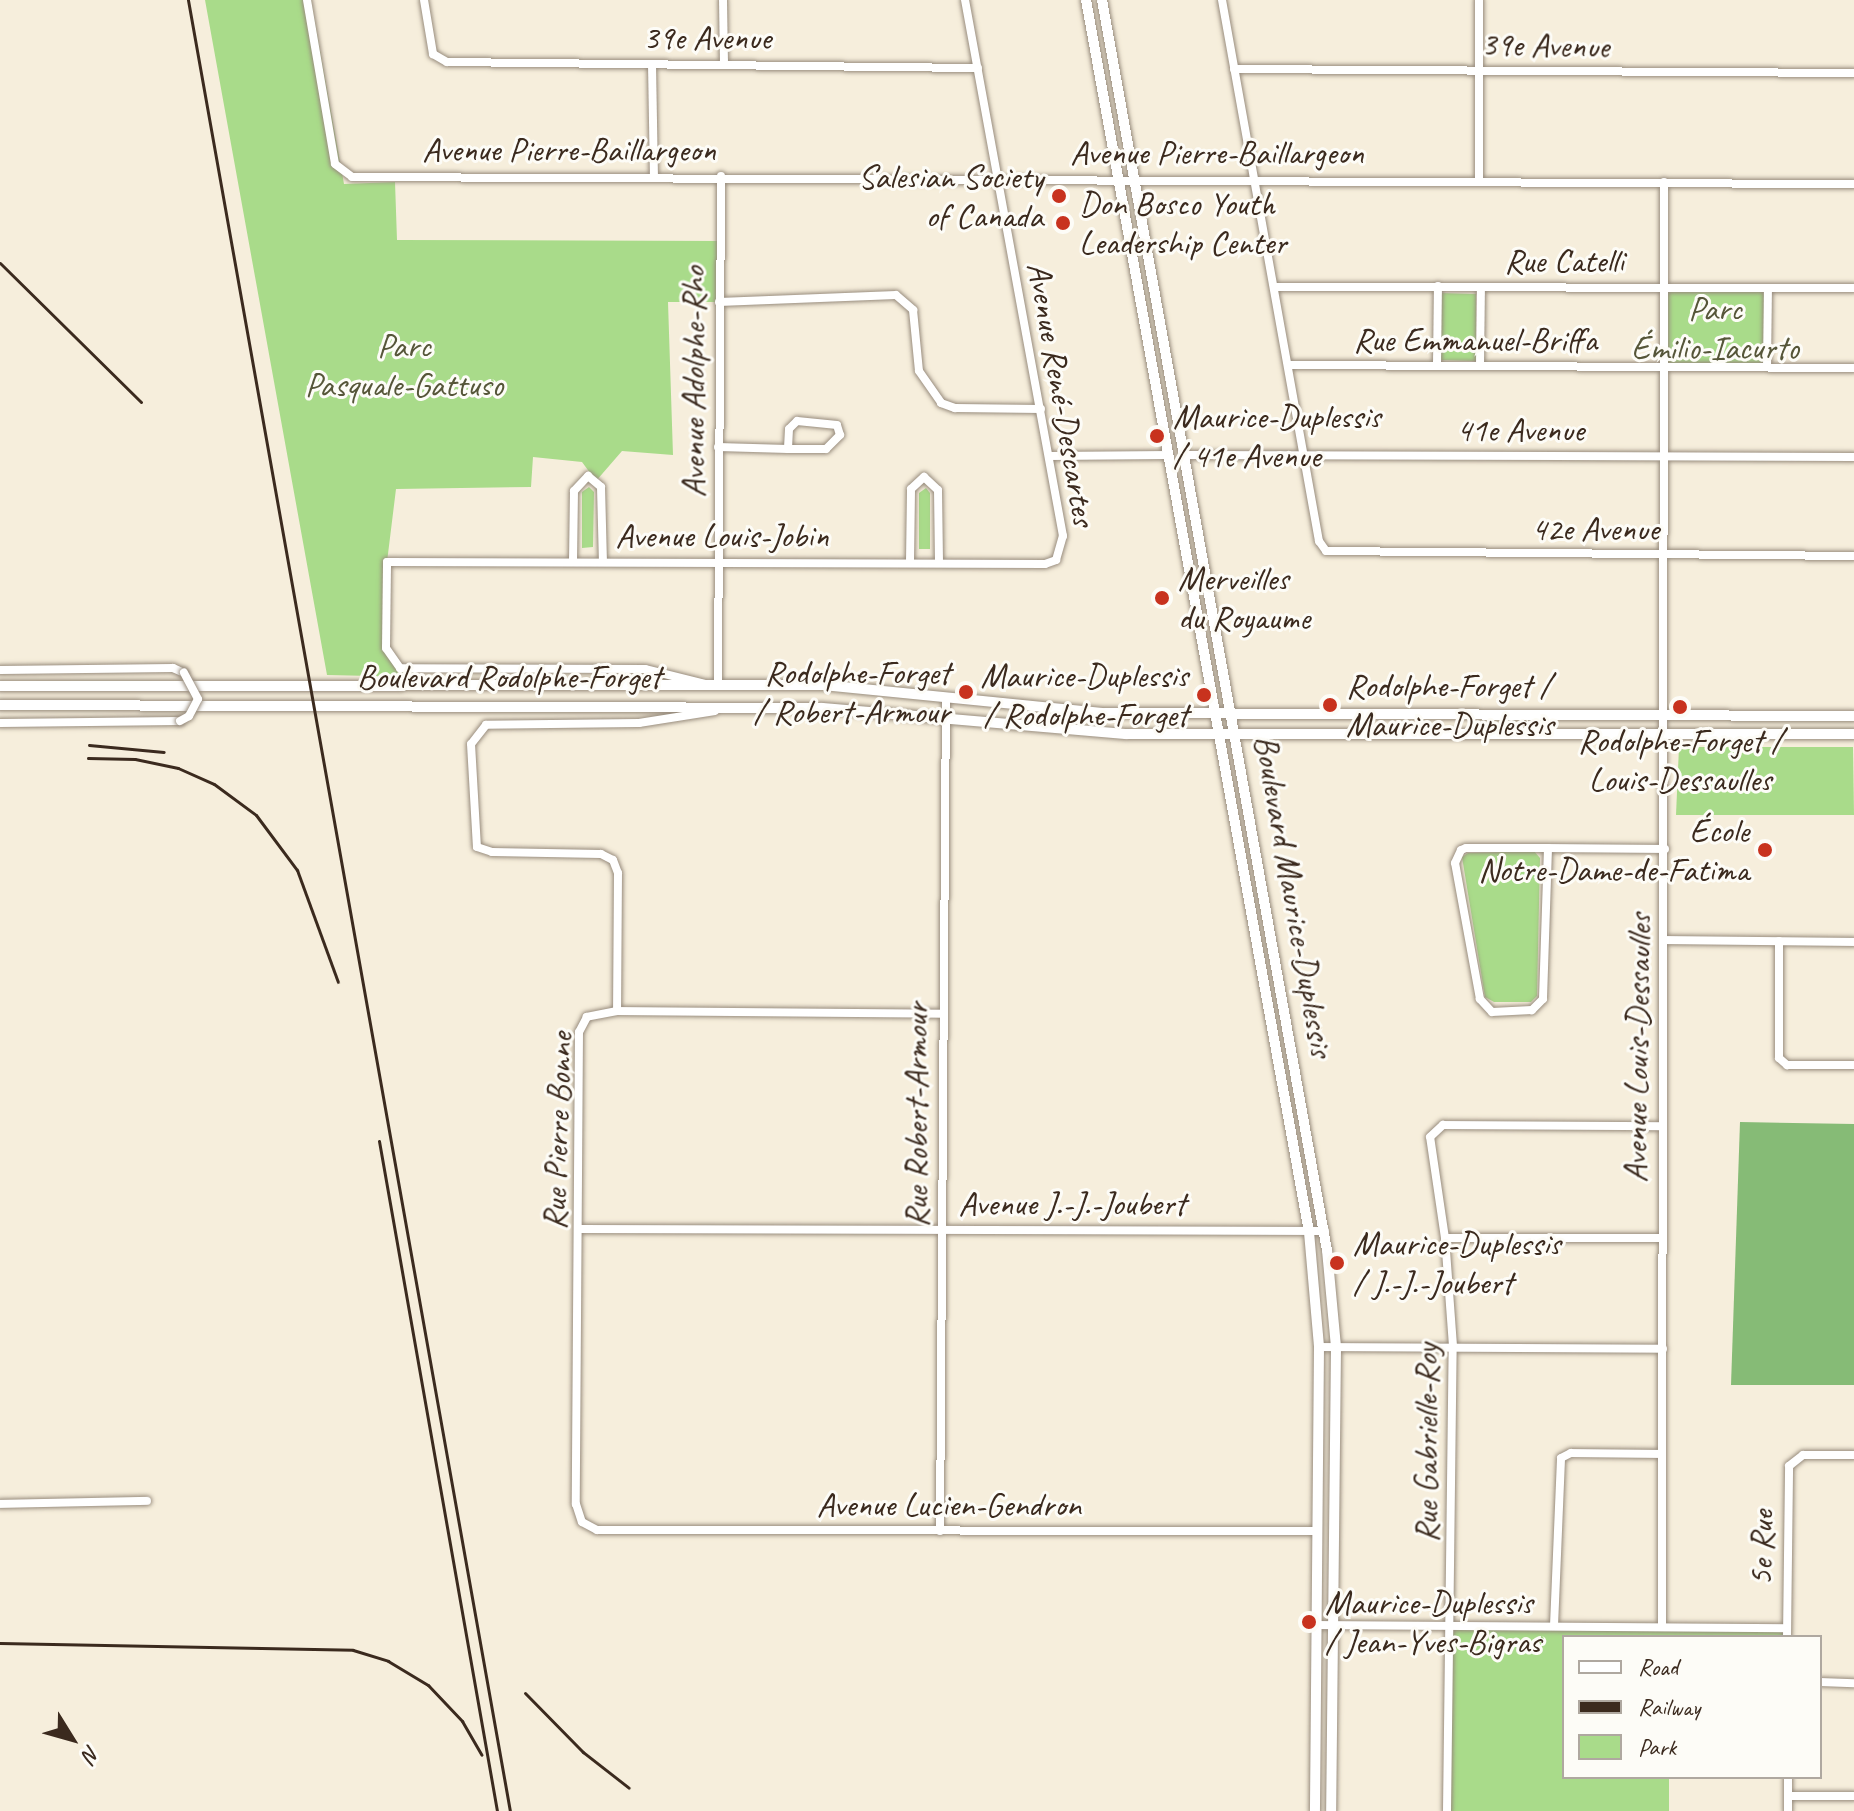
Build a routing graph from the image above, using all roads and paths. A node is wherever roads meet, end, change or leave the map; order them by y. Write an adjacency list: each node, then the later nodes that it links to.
1 (307, 0): 17 (street, Avenue Pierre-Baillargeon)
2 (424, 0): 9 (street, 39e Avenue)
3 (723, 0): 10 (street)
4 (965, 0): 11 (street, Avenue René-Descartes)
5 (1086, 0): 18 (street, Boulevard Maurice-Duplessis)
6 (1102, 0): 19 (street, Boulevard Maurice-Duplessis)
7 (1222, 0): 12 (street)
8 (1479, 0): 13 (street)
9 (652, 64): 10 (street, 39e Avenue); 17 (street)
10 (724, 64): 11 (street, 39e Avenue)
11 (978, 68): 16 (street, Avenue René-Descartes)
12 (1234, 69): 13 (street, 39e Avenue); 20 (street)
13 (1478, 70): 14 (street, 39e Avenue); 21 (street)
14 (1854, 73)
15 (721, 176): 16 (street, Avenue Pierre-Baillargeon); 17 (street, Avenue Pierre-Baillargeon); 30 (street, Avenue Adolphe-Rho)
16 (998, 177): 18 (street, Avenue Pierre-Baillargeon); 37 (street, Avenue René-Descartes)
17 (654, 178)
18 (1119, 179): 19 (street, Avenue Pierre-Baillargeon); 40 (street, Boulevard Maurice-Duplessis)
19 (1135, 179): 20 (street, Avenue Pierre-Baillargeon); 41 (street, Boulevard Maurice-Duplessis)
20 (1254, 179): 21 (street, Avenue Pierre-Baillargeon); 25 (street)
21 (1479, 180): 22 (street, Avenue Pierre-Baillargeon)
22 (1664, 182): 23 (street, Avenue Pierre-Baillargeon); 26 (street, Avenue Louis-Dessaulles)
23 (1854, 184)
24 (1438, 286): 25 (street, Rue Catelli); 27 (street, Rue Catelli); 31 (street)
25 (1274, 287): 32 (street)
26 (1662, 287): 27 (street, Rue Catelli); 28 (street, Rue Catelli); 34 (street, Avenue Louis-Dessaulles)
27 (1481, 288): 33 (street)
28 (1768, 288): 29 (street, Rue Catelli); 35 (street)
29 (1854, 288)
30 (719, 302): 37 (street); 38 (street, Avenue Adolphe-Rho)
31 (1437, 364): 32 (street, Rue Emmanuel-Briffa); 33 (street, Rue Emmanuel-Briffa)
32 (1288, 365): 42 (street)
33 (1480, 365): 34 (street, Rue Emmanuel-Briffa)
34 (1663, 367): 35 (street, Rue Emmanuel-Briffa); 44 (street, Avenue Louis-Dessaulles)
35 (1767, 367): 36 (street, Rue Emmanuel-Briffa)
36 (1854, 368)
37 (1041, 409): 43 (street, Avenue René-Descartes)
38 (718, 447): 39 (street); 52 (street, Avenue Adolphe-Rho)
39 (788, 449): 39 (street)
40 (1169, 455): 43 (street); 63 (street, Boulevard Maurice-Duplessis)
41 (1185, 455): 42 (street, 41e Avenue); 64 (street, Boulevard Maurice-Duplessis)
42 (1304, 455): 44 (street, 41e Avenue); 46 (street, 42e Avenue)
43 (1049, 456): 48 (street, Avenue René-Descartes)
44 (1662, 457): 45 (street, 41e Avenue); 46 (street, Avenue Louis-Dessaulles)
45 (1854, 457)
46 (1662, 555): 47 (street, 42e Avenue); 66 (street, Avenue Louis-Dessaulles)
47 (1854, 556)
48 (1056, 560): 53 (street, Avenue Louis-Jobin)
49 (573, 562): 50 (street, Avenue Louis-Jobin); 50 (street); 54 (street, Avenue Louis-Jobin)
50 (603, 562): 52 (street, Avenue Louis-Jobin)
51 (910, 562): 52 (street, Avenue Louis-Jobin); 53 (street, Avenue Louis-Jobin); 53 (street)
52 (719, 563): 56 (street, Avenue Adolphe-Rho)
53 (939, 563)
54 (391, 662): 56 (street, Boulevard Rodolphe-Forget)
55 (0, 670): 68 (street, bridge)
56 (714, 685): 57 (street, Boulevard Rodolphe-Forget); 58 (street, Boulevard Rodolphe-Forget)
57 (823, 685): 59 (street, Boulevard Rodolphe-Forget); 62 (street)
58 (0, 686)
59 (946, 699): 63 (street, Boulevard Rodolphe-Forget); 67 (street, Rue Robert-Armour)
60 (0, 705): 61 (street, Boulevard Rodolphe-Forget)
61 (742, 706): 62 (street, Boulevard Rodolphe-Forget); 78 (street, Rue Pierre Bonne)
62 (822, 708): 67 (street, Boulevard Rodolphe-Forget)
63 (1216, 715): 64 (street, Boulevard Rodolphe-Forget); 69 (street, Boulevard Maurice-Duplessis)
64 (1233, 716): 66 (street, Boulevard Rodolphe-Forget); 70 (street, Boulevard Maurice-Duplessis)
65 (1854, 716): 66 (street, Boulevard Rodolphe-Forget)
66 (1663, 717): 71 (street, Avenue Louis-Dessaulles)
67 (945, 719): 69 (street, Boulevard Rodolphe-Forget); 79 (street, Rue Robert-Armour)
68 (0, 723)
69 (1219, 733): 70 (street, Boulevard Rodolphe-Forget); 85 (street, Boulevard Maurice-Duplessis)
70 (1237, 734): 71 (street, Boulevard Rodolphe-Forget); 84 (street, Boulevard Maurice-Duplessis)
71 (1665, 734): 72 (street, Boulevard Rodolphe-Forget); 74 (street, Avenue Louis-Dessaulles)
72 (1854, 734)
73 (1548, 848): 73 (street); 74 (street)
74 (1665, 849): 75 (street, Avenue Louis-Dessaulles)
75 (1665, 940): 76 (street); 81 (street, Avenue Louis-Dessaulles)
76 (1779, 941): 77 (street); 80 (street)
77 (1854, 942)
78 (617, 1011): 79 (street); 82 (street, Rue Pierre Bonne)
79 (942, 1014): 83 (street, Rue Robert-Armour)
80 (1854, 1065)
81 (1663, 1126): 86 (street, Rue Gabrielle-Roy); 87 (street, Avenue Louis-Dessaulles)
82 (579, 1229): 83 (street, Avenue J.-J.-Joubert); 96 (street, Rue Pierre Bonne)
83 (941, 1230): 85 (street, Avenue J.-J.-Joubert); 97 (street, Rue Robert-Armour)
84 (1325, 1231): 85 (street, Avenue J.-J.-Joubert); 90 (street, Boulevard Maurice-Duplessis)
85 (1309, 1232): 89 (street, Boulevard Maurice-Duplessis)
86 (1445, 1238): 87 (street); 88 (street, Rue Gabrielle-Roy)
87 (1661, 1238): 91 (street, Avenue Louis-Dessaulles)
88 (1453, 1346): 90 (street); 91 (street); 101 (street, Rue Gabrielle-Roy)
89 (1319, 1347): 90 (street); 98 (street, Boulevard Maurice-Duplessis)
90 (1336, 1347): 100 (street, Boulevard Maurice-Duplessis)
91 (1663, 1349): 92 (street, Avenue Louis-Dessaulles)
92 (1662, 1454): 102 (street); 103 (street, Avenue Louis-Dessaulles)
93 (1854, 1455): 104 (street, 5e Rue)
94 (147, 1501): 95 (street)
95 (0, 1504)
96 (582, 1522): 97 (street, Avenue Lucien-Gendron)
97 (940, 1531): 98 (street, Avenue Lucien-Gendron)
98 (1318, 1531): 99 (street, Boulevard Maurice-Duplessis)
99 (1317, 1625): 100 (street); 110 (street, Boulevard Maurice-Duplessis)
100 (1333, 1625): 101 (street); 111 (street, Boulevard Maurice-Duplessis)
101 (1451, 1626): 102 (street); 112 (street, Rue Gabrielle-Roy)
102 (1554, 1626): 103 (street)
103 (1662, 1627): 104 (street)
104 (1787, 1632)
105 (1822, 1682): 106 (street)
106 (1854, 1683)
107 (1788, 1779): 108 (street)
108 (1788, 1796): 109 (street); 113 (street)
109 (1854, 1796)
110 (1315, 1811)
111 (1331, 1811)
112 (1447, 1811)
113 (1788, 1811)

